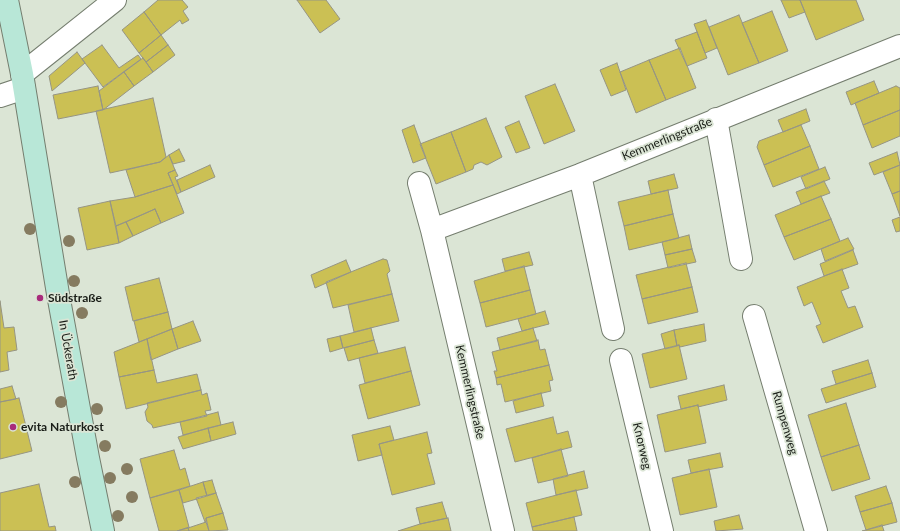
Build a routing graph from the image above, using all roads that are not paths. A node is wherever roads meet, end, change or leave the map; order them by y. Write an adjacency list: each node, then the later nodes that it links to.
1 (7, 0): 4 (main road, In Ückerath)
2 (116, 0): 4 (street)
3 (900, 46): 6 (street, Kemmerlingstraße)
4 (23, 81): 5 (street); 14 (main road, In Ückerath)
5 (0, 96)
6 (716, 119): 7 (street, Kemmerlingstraße); 10 (street)
7 (580, 175): 9 (street, Kemmerlingstraße); 12 (street)
8 (419, 183): 9 (street, Kemmerlingstraße)
9 (432, 230): 15 (street, Kemmerlingstraße)
10 (741, 258)
11 (754, 316): 17 (street, Rumpenweg)
12 (613, 329)
13 (621, 360): 16 (street, Knorweg)
14 (103, 531)
15 (503, 531)
16 (662, 531)
17 (816, 531)

